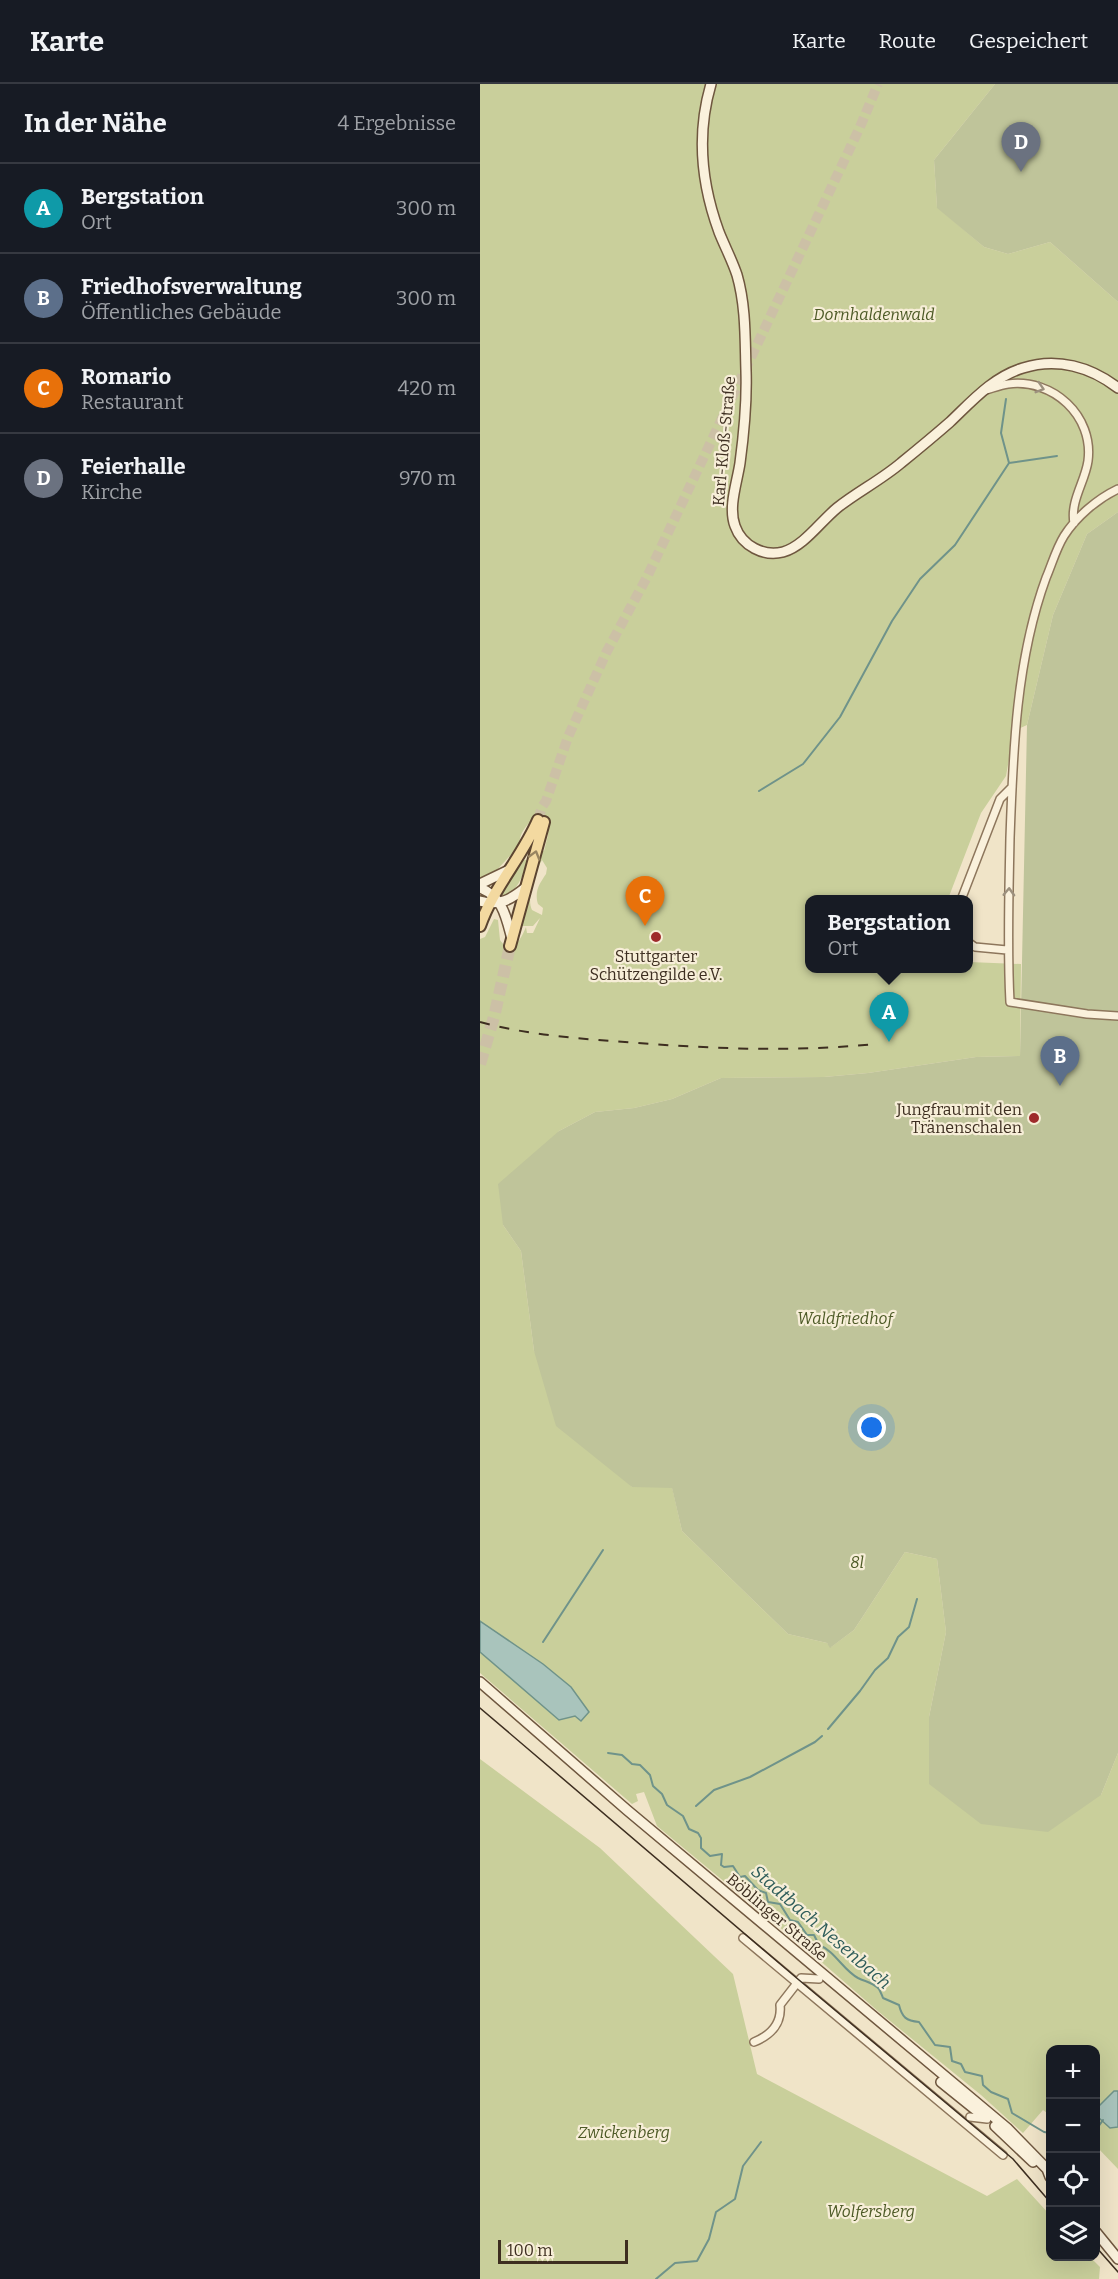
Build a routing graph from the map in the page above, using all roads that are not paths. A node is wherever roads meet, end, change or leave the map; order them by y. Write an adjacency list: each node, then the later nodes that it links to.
1 (711, 84): 3 (main road, Karl-Kloß-Straße)
2 (1118, 388): 3 (main road, Karl-Kloß-Straße)
3 (983, 391): 5 (street, one-way to 5)
4 (1118, 489): 5 (street)
5 (1074, 523): 6 (street)
6 (1012, 787): 10 (street); 15 (street, one-way to 6)
7 (511, 868): 8 (main road); 9 (main road, one-way to 7); 11 (main road)
8 (480, 886): 11 (main road)
9 (525, 888): 11 (main road); 13 (main road)
10 (963, 895)
11 (491, 901): 12 (main road); 13 (main road)
12 (480, 926)
13 (511, 942)
14 (973, 945): 15 (street)
15 (1007, 950): 16 (street)
16 (1118, 1016)
17 (480, 1682): 28 (main road, Böblinger Straße)
18 (480, 1690): 20 (main road, Böblinger Straße)
19 (743, 1938): 21 (street)
20 (819, 1979): 21 (street); 23 (main road, Böblinger Straße)
21 (798, 1981): 22 (street); 26 (street)
22 (754, 2042)
23 (965, 2102): 24 (street); 25 (main road, Böblinger Straße)
24 (970, 2118): 25 (street); 26 (street)
25 (987, 2119): 29 (main road, Böblinger Straße)
26 (964, 2124): 27 (street)
27 (1003, 2156)
28 (1046, 2168)
29 (1046, 2174)
30 (1100, 2238): 31 (main road)
31 (1118, 2259)

